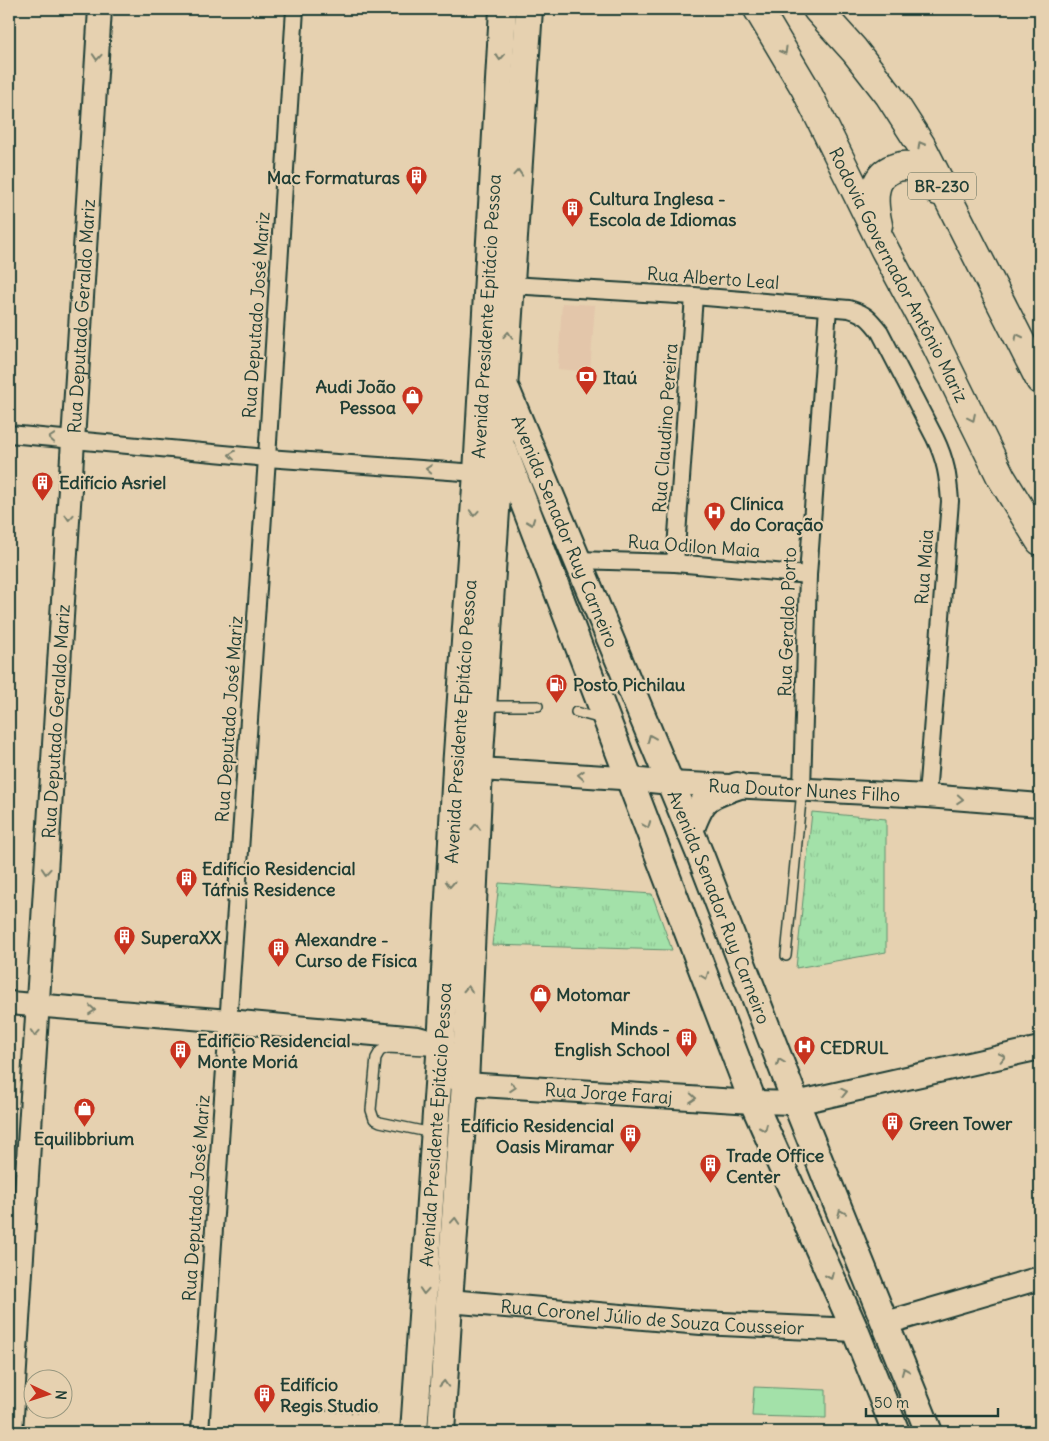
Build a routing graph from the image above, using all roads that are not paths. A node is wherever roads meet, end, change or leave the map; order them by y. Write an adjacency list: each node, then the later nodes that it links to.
1 (100, 9): 17 (street, Rua Deputado Geraldo Mariz, one-way to 17)
2 (295, 9): 19 (street, Rua Deputado José Mariz)
3 (503, 9): 15 (main road, Avenida Presidente Epitácio Pessoa, one-way to 15)
4 (529, 9): 9 (main road, Avenida Presidente Epitácio Pessoa, one-way to 4)
5 (758, 9): 8 (highway, Rodovia Governador Antônio Mariz, one-way to 8)
6 (817, 9): 7 (highway, BR-230, one-way to 6)
7 (964, 229): 8 (highway); 13 (highway, BR-230, one-way to 7)
8 (886, 250): 21 (highway, Rodovia Governador Antônio Mariz, one-way to 21)
9 (511, 285): 10 (street, Rua Alberto Leal); 14 (main road, Avenida Presidente Epitácio Pessoa, one-way to 9)
10 (694, 296): 11 (street, Rua Alberto Leal); 23 (street, Rua Claudino Pereira)
11 (828, 308): 12 (street, Rua Alberto Leal); 24 (street, Rua Geraldo Porto)
12 (890, 353): 34 (street, Rua Maia)
13 (1038, 369)
14 (504, 384): 18 (main road, Avenida Presidente Epitácio Pessoa); 22 (main road, Avenida Senador Ruy Carneiro)
15 (481, 412): 18 (main road); 20 (main road, Avenida Presidente Epitácio Pessoa)
16 (9, 434): 17 (street, one-way to 16)
17 (74, 440): 19 (street, one-way to 17); 39 (street, Rua Deputado Geraldo Mariz, one-way to 39)
18 (501, 443): 25 (main road, Avenida Presidente Epitácio Pessoa); 28 (main road, Avenida Senador Ruy Carneiro, one-way to 28)
19 (267, 458): 20 (street, one-way to 19); 40 (street, Rua Deputado José Mariz)
20 (477, 473): 41 (main road, Avenida Presidente Epitácio Pessoa, one-way to 41)
21 (1040, 541)
22 (577, 560): 23 (street, Rua Odilon Maia); 31 (main road, Avenida Senador Ruy Carneiro, one-way to 22)
23 (675, 563): 24 (street, Rua Odilon Maia)
24 (808, 575): 33 (street, Rua Geraldo Porto)
25 (483, 706): 26 (lane); 29 (main road, Avenida Presidente Epitácio Pessoa)
26 (538, 706)
27 (576, 712): 28 (lane)
28 (606, 720): 30 (main road, Avenida Senador Ruy Carneiro)
29 (479, 769): 30 (street, Rua Doutor Nunes Filho, one-way to 29); 41 (main road, Avenida Presidente Epitácio Pessoa, one-way to 29)
30 (629, 779): 31 (street, Rua Doutor Nunes Filho); 44 (main road, Avenida Senador Ruy Carneiro, one-way to 44)
31 (670, 783): 32 (street, Rua Doutor Nunes Filho); 36 (main road, Avenida Senador Ruy Carneiro)
32 (736, 786): 33 (street, Rua Doutor Nunes Filho); 36 (main road)
33 (802, 789): 34 (street, Rua Doutor Nunes Filho); 37 (lane)
34 (927, 796): 35 (street, Rua Doutor Nunes Filho, one-way to 35)
35 (1040, 805)
36 (690, 830): 45 (main road, Avenida Senador Ruy Carneiro, one-way to 36)
37 (786, 956)
38 (9, 1003): 39 (street)
39 (37, 1006): 40 (street, one-way to 40); 51 (street, Rua Deputado Geraldo Mariz, one-way to 51)
40 (229, 1021): 41 (street); 52 (street, Rua Deputado José Mariz)
41 (447, 1038): 43 (main road, Avenida Presidente Epitácio Pessoa); 46 (main road, Avenida Presidente Epitácio Pessoa); 46 (lane)
42 (1040, 1048): 45 (street, Rua Jorge Faraj, one-way to 42)
43 (465, 1084): 44 (street, Rua Jorge Faraj, one-way to 44); 48 (main road, Avenida Presidente Epitácio Pessoa, one-way to 43)
44 (753, 1102): 45 (street, Rua Jorge Faraj); 50 (main road, Avenida Senador Ruy Carneiro, one-way to 50)
45 (796, 1103): 49 (main road, Avenida Senador Ruy Carneiro, one-way to 45)
46 (434, 1133): 53 (main road, Avenida Presidente Epitácio Pessoa, one-way to 53)
47 (1040, 1278): 49 (street)
48 (449, 1301): 50 (street, Rua Coronel Júlio de Souza Cousseior); 54 (main road, Avenida Presidente Epitácio Pessoa, one-way to 48)
49 (886, 1323): 56 (main road, Avenida Senador Ruy Carneiro, one-way to 49)
50 (855, 1330): 55 (main road, Avenida Senador Ruy Carneiro)
51 (11, 1432)
52 (200, 1432)
53 (414, 1432)
54 (442, 1432)
55 (896, 1432)
56 (929, 1432)

